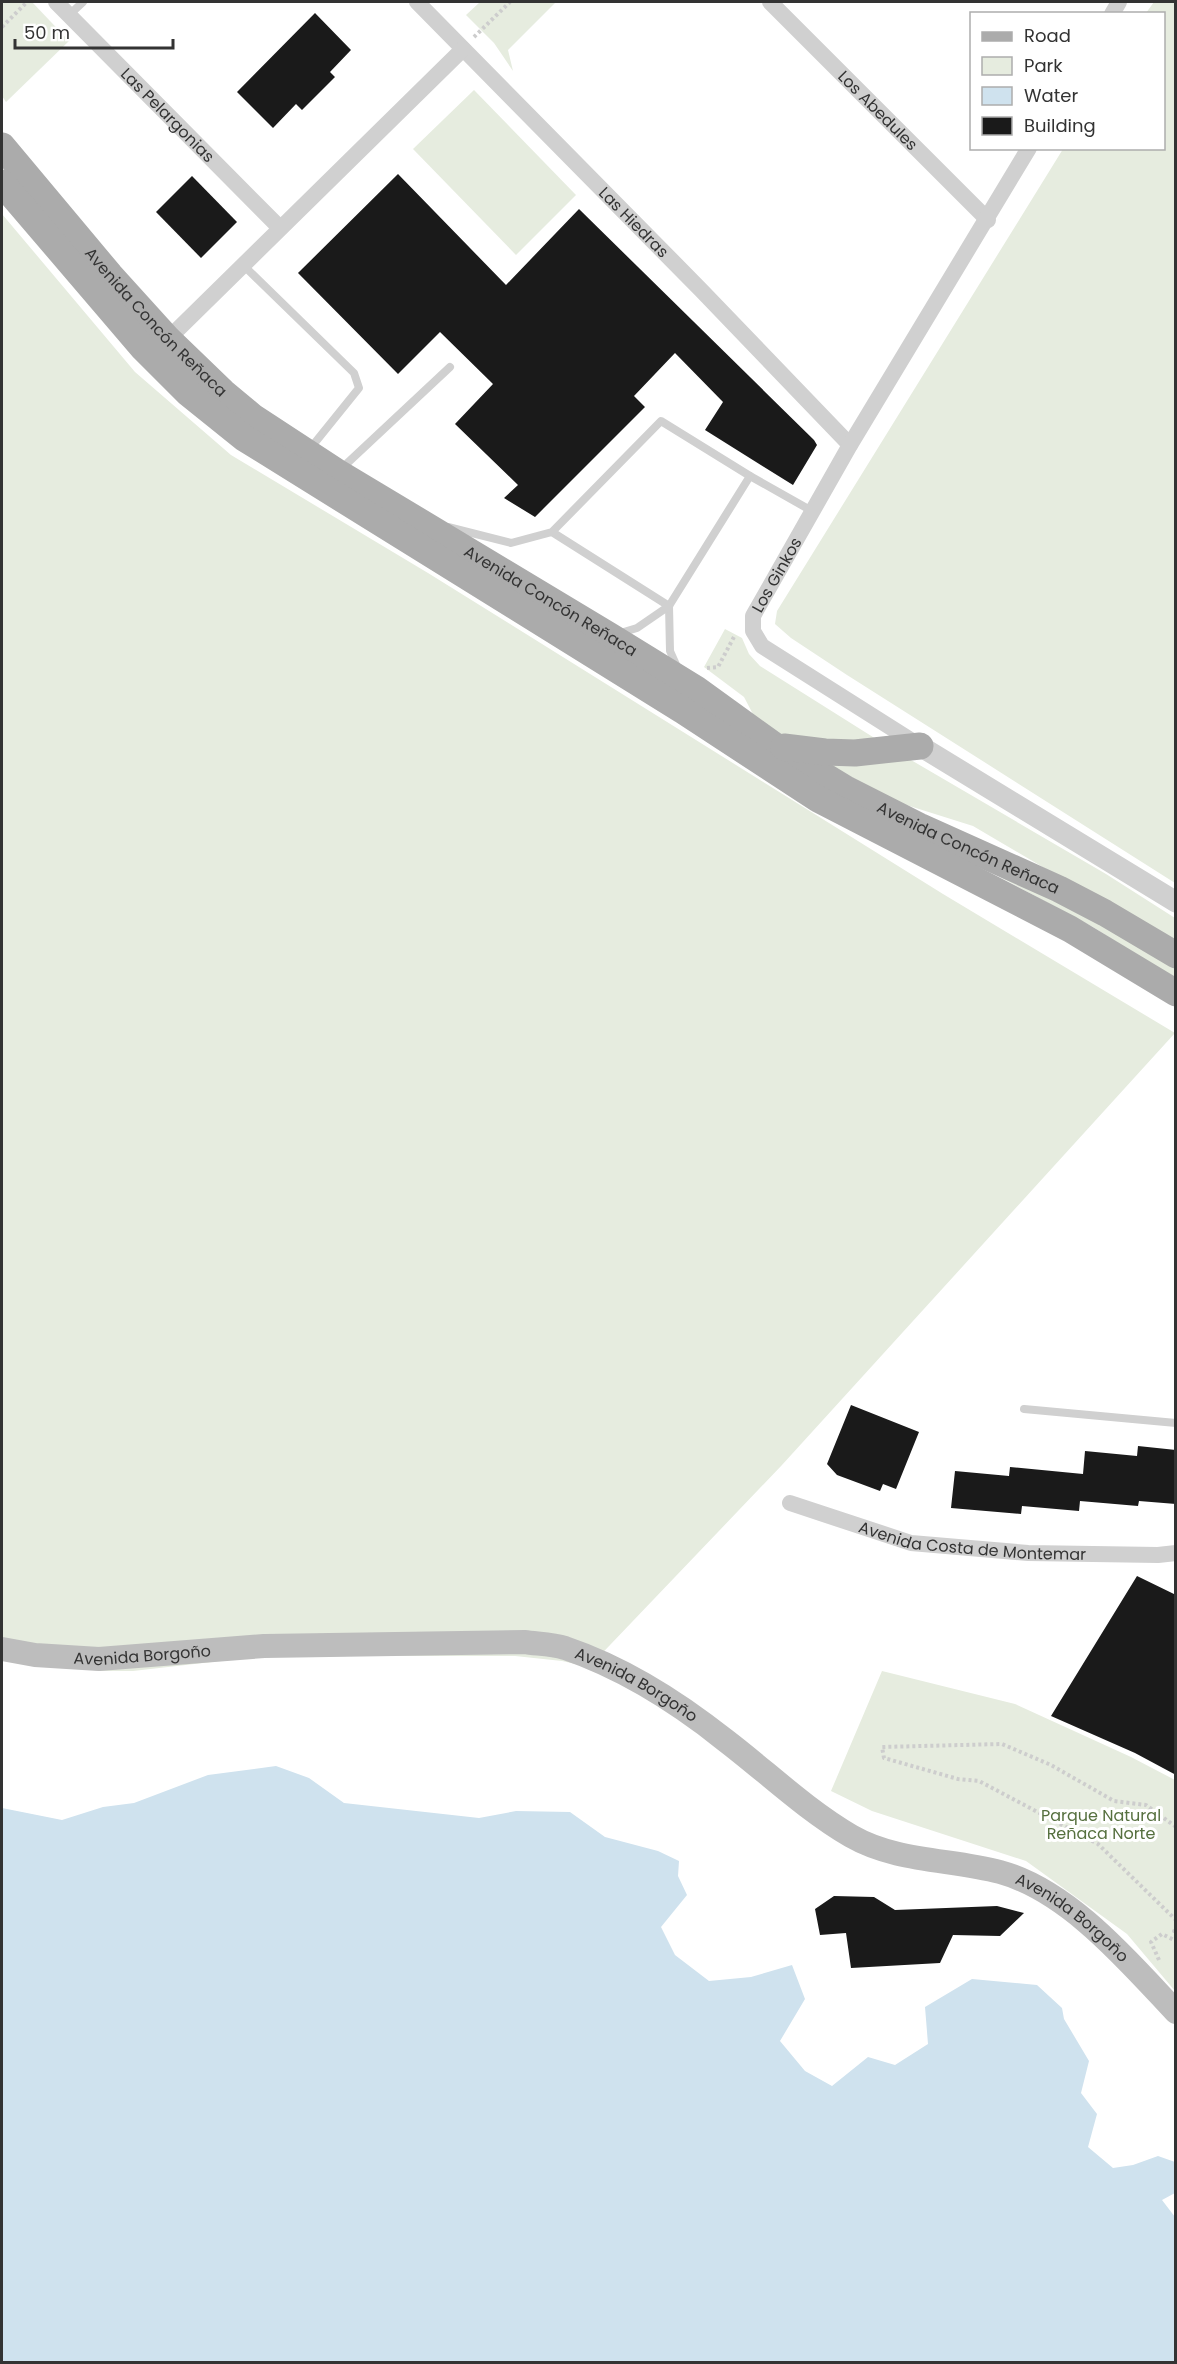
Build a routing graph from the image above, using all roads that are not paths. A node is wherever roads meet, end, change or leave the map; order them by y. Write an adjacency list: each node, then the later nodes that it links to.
1 (56, 2): 5 (street, Las Pelargonias)
2 (83, 2): 5 (lane)
3 (417, 2): 6 (street, Las Hiedras)
4 (770, 2): 10 (street, Los Abedules)
5 (69, 15): 11 (street, Las Pelargonias)
6 (463, 49): 11 (street); 15 (street, Las Hiedras)
7 (2, 146): 13 (main road, Avenida Concón Reñaca)
8 (1028, 150): 10 (street, Los Ginkos)
9 (2, 183): 23 (main road, Avenida Concón Reñaca)
10 (988, 219): 15 (street, Los Ginkos)
11 (280, 228): 12 (street)
12 (243, 265): 13 (street); 16 (lane)
13 (168, 339): 16 (main road, Avenida Concón Reñaca)
14 (450, 367): 17 (lane)
15 (850, 445): 19 (street, Los Ginkos)
16 (307, 453): 17 (main road, Avenida Concón Reñaca)
17 (338, 472): 20 (main road, Avenida Concón Reñaca)
18 (750, 476): 19 (lane); 21 (lane); 22 (lane)
19 (812, 511): 26 (street, Los Ginkos)
20 (420, 521): 21 (lane); 23 (main road, Avenida Concón Reñaca)
21 (552, 532): 22 (lane)
22 (669, 606): 23 (lane); 24 (lane)
23 (593, 640): 24 (main road, Avenida Concón Reñaca); 29 (main road, Avenida Concón Reñaca)
24 (696, 690): 25 (main road, Avenida Concón Reñaca)
25 (775, 746): 26 (main road); 28 (main road, Avenida Concón Reñaca)
26 (920, 746): 27 (street, Los Ginkos)
27 (1176, 902)
28 (1176, 956)
29 (1176, 993)
30 (1024, 1409): 31 (lane)
31 (1176, 1423)
32 (790, 1503): 34 (street, Avenida Costa de Montemar)
33 (1176, 1553): 34 (street, Avenida Costa de Montemar)
34 (1158, 1555): 35 (street, Avenida Costa de Montemar)
35 (1176, 1559)
36 (2, 1649): 37 (main road, Avenida Borgoño)
37 (1176, 2012)

